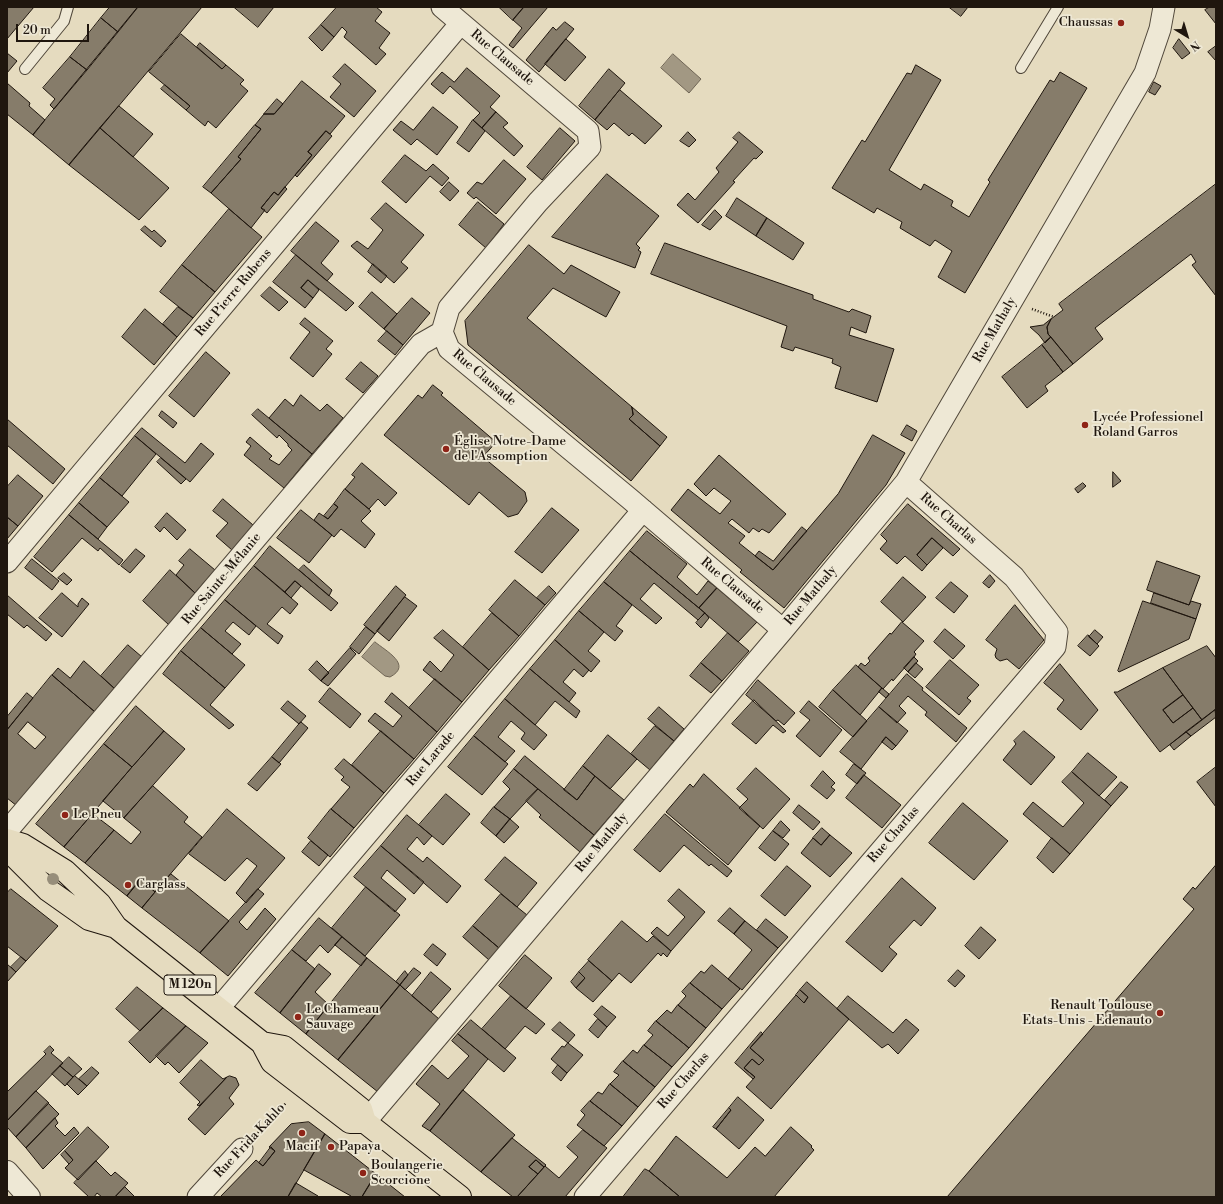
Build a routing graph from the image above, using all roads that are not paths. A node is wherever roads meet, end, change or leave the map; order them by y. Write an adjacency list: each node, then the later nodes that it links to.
1 (68, 7): 7 (lane)
2 (442, 7): 5 (street, Rue Clausade)
3 (1058, 7): 6 (lane)
4 (1164, 7): 9 (street, Rue Mathaly)
5 (461, 23): 8 (street, Rue Clausade); 11 (street, Rue Pierre Rubens)
6 (1021, 68)
7 (25, 69)
8 (442, 332): 10 (street, Rue Clausade); 13 (street, Rue Sainte-Mélanie)
9 (906, 482): 12 (street, Rue Mathaly); 25 (street, Rue Charlas)
10 (643, 510): 12 (street, Rue Clausade); 17 (street, Rue Larade)
11 (7, 562)
12 (783, 630): 19 (street, Rue Mathaly)
13 (7, 830)
14 (7, 840): 16 (main road, M 120n)
15 (7, 847): 16 (main road, M 120n)
16 (116, 927): 17 (main road, M 120n)
17 (219, 1008): 18 (main road, M 120n)
18 (262, 1043): 19 (main road, M 120n); 19 (main road, M 120n)
19 (365, 1122): 24 (main road, M 120n)
20 (242, 1149): 23 (street, Rue Frida Kahlo)
21 (7, 1172): 22 (street)
22 (29, 1197)
23 (198, 1197)
24 (460, 1197)
25 (585, 1197)

